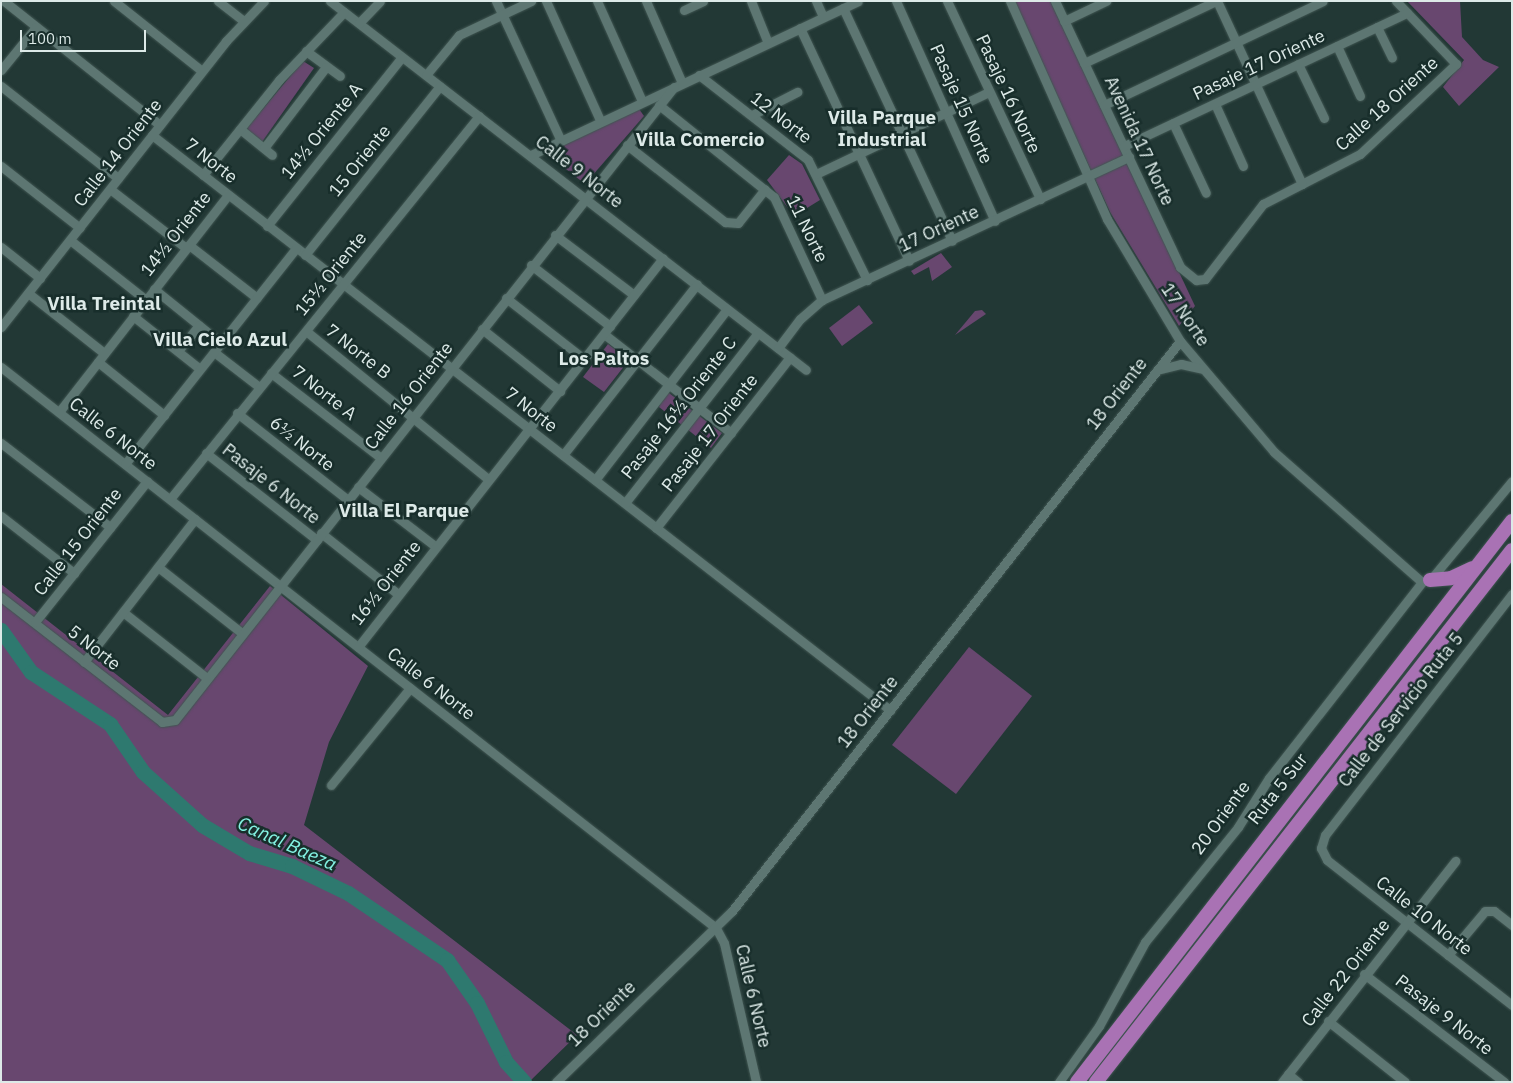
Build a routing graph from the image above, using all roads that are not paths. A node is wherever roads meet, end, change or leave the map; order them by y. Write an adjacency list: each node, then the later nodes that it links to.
1 (4, 1): 33 (street)
2 (114, 1): 46 (street)
3 (218, 1): 30 (street)
4 (264, 1): 30 (street, Calle 14 Oriente)
5 (330, 1): 26 (street, Calle 9 Norte)
6 (380, 1): 32 (street)
7 (496, 1): 28 (street)
8 (531, 1): 28 (street)
9 (546, 1): 65 (street)
10 (597, 1): 57 (street)
11 (646, 1): 51 (street)
12 (703, 1): 25 (street)
13 (751, 1): 36 (street)
14 (816, 1): 29 (street)
15 (858, 1): 24 (street, Calle 16 Oriente)
16 (896, 1): 61 (street, Pasaje 15 Norte)
17 (947, 1): 55 (street, Pasaje 16 Norte)
18 (1010, 1): 83 (street, 17 Norte)
19 (1055, 1): 31 (street, Avenida 17 Norte)
20 (1106, 1): 31 (street)
21 (1216, 1): 37 (street); 42 (street)
22 (1323, 1): 37 (street)
23 (1396, 1): 27 (street)
24 (842, 8): 29 (street, Calle 16 Oriente); 69 (street)
25 (684, 10)
26 (344, 12): 32 (street, Calle 9 Norte); 39 (street)
27 (1407, 13): 34 (street, Pasaje 17 Oriente); 85 (street, Calle 18 Oriente)
28 (502, 14): 47 (street); 71 (street)
29 (823, 17): 35 (street, Calle 16 Oriente)
30 (244, 21): 46 (street, Calle 14 Oriente)
31 (1064, 21): 42 (street, Avenida 17 Norte)
32 (359, 23): 40 (street, Calle 9 Norte)
33 (36, 27): 45 (street); 67 (street)
34 (1377, 27): 38 (street, Pasaje 17 Oriente); 41 (street)
35 (800, 28): 36 (street, Calle 16 Oriente); 75 (street)
36 (768, 43): 48 (street, Calle 16 Oriente)
37 (1236, 43): 50 (street); 60 (street)
38 (1338, 46): 43 (street, Pasaje 17 Oriente); 56 (street)
39 (306, 51): 44 (street); 68 (street)
40 (402, 57): 47 (street, Calle 9 Norte); 93 (street, 14½ Oriente A)
41 (1392, 58)
42 (1084, 63): 60 (street, Avenida 17 Norte)
43 (1298, 64): 50 (street, Pasaje 17 Oriente); 64 (street)
44 (326, 67): 49 (street); 74 (street)
45 (1, 70)
46 (202, 71): 67 (street, Calle 14 Oriente)
47 (426, 75): 53 (street, Calle 9 Norte)
48 (700, 75): 51 (street, Calle 16 Oriente); 62 (street, 12 Norte)
49 (340, 76)
50 (1256, 84): 58 (street, Pasaje 17 Oriente); 85 (street)
51 (678, 85): 57 (street, Calle 16 Oriente); 59 (street, Calle 16 Oriente)
52 (1, 86): 84 (street)
53 (440, 86): 63 (street, Calle 9 Norte); 101 (street, 15 Oriente)
54 (797, 92): 62 (street)
55 (989, 92): 61 (street); 91 (street, Pasaje 16 Norte)
56 (1360, 96)
57 (642, 101): 65 (street, Calle 16 Oriente)
58 (1215, 104): 66 (street, Pasaje 17 Oriente); 80 (street)
59 (659, 105): 72 (street, Calle 16 Oriente); 87 (street, 11 Norte)
60 (1104, 105): 73 (street, Avenida 17 Norte)
61 (948, 112): 69 (street); 92 (street, Pasaje 15 Norte)
62 (752, 115): 81 (street, 12 Norte)
63 (479, 116): 77 (street, Calle 9 Norte); 109 (street, 15½ Oriente)
64 (1324, 118)
65 (600, 120): 71 (street, Calle 16 Oriente)
66 (1173, 123): 73 (street, Pasaje 17 Oriente); 88 (street)
67 (160, 124): 70 (street, Calle 14 Oriente)
68 (240, 129): 74 (street); 82 (street)
69 (902, 133): 75 (street); 97 (street)
70 (152, 135): 82 (street, 7 Norte); 84 (street, Calle 14 Oriente)
71 (560, 139): 77 (street, Calle 16 Oriente)
72 (627, 145): 87 (street); 90 (street, Calle 16 Oriente)
73 (1124, 146): 78 (street, Avenida 17 Norte)
74 (264, 148): 76 (street)
75 (859, 153): 81 (street); 103 (street)
76 (272, 155)
77 (531, 155): 90 (street, Calle 9 Norte)
78 (1129, 157): 83 (street, 17 Oriente); 106 (street, Avenida 17 Norte)
79 (1, 166): 94 (street)
80 (1243, 166)
81 (816, 174): 107 (street, 12 Norte)
82 (203, 175): 89 (street, 7 Norte)
83 (1091, 175): 91 (street, 17 Oriente); 126 (street, 17 Norte)
84 (118, 178): 86 (street, Calle 14 Oriente)
85 (1302, 184): 106 (street, Calle 18 Oriente)
86 (110, 189): 94 (street, Calle 14 Oriente); 98 (street)
87 (765, 189): 116 (street, 11 Norte)
88 (1206, 193)
89 (228, 195): 93 (street, 7 Norte); 98 (street, 14½ Oriente)
90 (585, 197): 95 (street, Calle 16 Oriente); 102 (street, Calle 9 Norte)
91 (1040, 200): 92 (street, 17 Oriente)
92 (995, 220): 97 (street, 17 Oriente)
93 (267, 226): 100 (street, 7 Norte)
94 (80, 228): 96 (street, Calle 14 Oriente)
95 (555, 234): 104 (street, Calle 16 Oriente); 112 (street)
96 (70, 240): 105 (street, Calle 14 Oriente); 115 (street)
97 (952, 241): 103 (street, 17 Oriente)
98 (188, 246): 110 (street, 14½ Oriente); 113 (street)
99 (1, 248): 105 (street)
100 (296, 248): 101 (street, 7 Norte); 113 (street)
101 (305, 256): 109 (street, 7 Norte)
102 (663, 258): 108 (street, Calle 9 Norte); 112 (street, 16½ Oriente)
103 (909, 261): 107 (street, 17 Oriente)
104 (531, 265): 114 (street, Calle 16 Oriente); 120 (street)
105 (40, 278): 111 (street, Calle 14 Oriente)
106 (1206, 279)
107 (867, 280): 116 (street, 17 Oriente)
108 (697, 284): 117 (street, Calle 9 Norte); 134 (street)
109 (344, 286): 123 (street, 15½ Oriente); 138 (street, 7 Norte)
110 (154, 289): 115 (street, 14½ Oriente); 119 (street)
111 (28, 293): 121 (street, Calle 14 Oriente); 131 (street)
112 (634, 295): 120 (street, 16½ Oriente)
113 (257, 298): 127 (street)
114 (506, 298): 122 (street, Calle 16 Oriente); 133 (street)
115 (146, 300): 118 (street, 14½ Oriente)
116 (822, 300): 128 (street, 17 Oriente)
117 (727, 308): 124 (street, Calle 9 Norte); 143 (street)
118 (133, 316): 129 (street); 131 (street, 14½ Oriente)
119 (199, 325): 127 (street); 129 (street)
120 (610, 326): 125 (street, 16½ Oriente)
121 (1, 327)
122 (482, 329): 138 (street, Calle 16 Oriente); 145 (street)
123 (306, 331): 142 (street, 15½ Oriente); 150 (street, 7 Norte B)
124 (758, 333): 128 (street, Calle 9 Norte); 146 (street, Pasaje 16½ Oriente C)
125 (604, 334): 133 (street, 16½ Oriente); 134 (street)
126 (1180, 341): 140 (street, 18 Oriente); 141 (street, 17 Norte)
127 (221, 342): 130 (street)
128 (778, 348): 132 (street, Calle 9 Norte)
129 (178, 351): 137 (street)
130 (214, 352): 137 (street); 144 (street)
131 (104, 353): 135 (street, 14½ Oriente)
132 (790, 357): 139 (street, Calle 9 Norte); 152 (street, Pasaje 17 Oriente)
133 (584, 360): 145 (street, 16½ Oriente)
134 (637, 360): 143 (street); 155 (street)
135 (98, 362): 147 (street, 14½ Oriente); 149 (street)
136 (1, 367): 147 (street, Calle 6 Norte)
137 (200, 369): 149 (street)
138 (450, 369): 150 (street, Calle 16 Oriente); 151 (street, 7 Norte)
139 (806, 370)
140 (1156, 370): 141 (street); 189 (street, 18 Oriente)
141 (1204, 370): 177 (street, 17 Norte)
142 (271, 373): 144 (street, 15½ Oriente); 156 (street, 7 Norte A)
143 (668, 384): 146 (street); 159 (street)
144 (258, 386): 148 (street, 15½ Oriente)
145 (560, 391): 151 (street, 16½ Oriente)
146 (699, 408): 152 (street); 165 (street, Pasaje 16½ Oriente C)
147 (59, 412): 157 (street, Calle 6 Norte)
148 (237, 413): 154 (street, 15½ Oriente); 164 (street, 6½ Norte)
149 (164, 415): 157 (street)
150 (413, 416): 156 (street, Calle 16 Oriente); 158 (street, 7 Norte B)
151 (528, 427): 155 (street, 7 Norte); 158 (street, 16½ Oriente)
152 (730, 433): 170 (street, Pasaje 17 Oriente)
153 (1, 443): 169 (street)
154 (206, 453): 163 (street, 15½ Oriente); 171 (street, Pasaje 6 Norte)
155 (563, 455): 159 (street, 7 Norte)
156 (381, 458): 162 (street, Calle 16 Oriente)
157 (125, 464): 160 (street, Calle 6 Norte)
158 (487, 478): 172 (street, 16½ Oriente)
159 (595, 480): 165 (street, 7 Norte)
160 (147, 481): 163 (street, Calle 6 Norte); 169 (street, Calle 15 Oriente)
161 (1512, 481): 177 (street)
162 (358, 487): 164 (street, Calle 16 Oriente); 172 (street)
163 (170, 499): 167 (street, Calle 6 Norte)
164 (348, 500): 171 (street, Calle 16 Oriente)
165 (625, 503): 170 (street, 7 Norte)
166 (1, 516): 176 (street)
167 (196, 520): 175 (street); 178 (street, Calle 6 Norte)
168 (1512, 521): 174 (highway, Ruta 5 Sur)
169 (110, 527): 176 (street, Calle 15 Oriente)
170 (656, 528): 189 (street, 7 Norte)
171 (319, 537): 178 (street, Calle 16 Oriente); 179 (street, Pasaje 6 Norte)
172 (435, 546): 179 (street, 16½ Oriente)
173 (1512, 550): 206 (highway, Ruta 5 Sur)
174 (1479, 563): 177 (highway); 205 (highway, Ruta 5 Sur)
175 (158, 567): 182 (street); 184 (street)
176 (74, 573): 183 (street, Calle 15 Oriente)
177 (1426, 581): 204 (street, 20 Oriente)
178 (280, 586): 184 (street, Calle 16 Oriente); 185 (street, Calle 6 Norte)
179 (398, 594): 185 (street, 16½ Oriente)
180 (1512, 594): 192 (street, Calle de Servicio Ruta 5)
181 (1, 596): 183 (street, 5 Norte)
182 (123, 612): 186 (street); 187 (street)
183 (35, 622): 186 (street, 5 Norte)
184 (242, 633): 187 (street, Calle 16 Oriente)
185 (358, 647): 188 (street, Calle 6 Norte)
186 (84, 662): 190 (street, 5 Norte)
187 (208, 678): 190 (street, Calle 16 Oriente)
188 (410, 688): 191 (street); 196 (street, Calle 6 Norte)
189 (890, 710): 196 (street, 18 Oriente)
190 (168, 723)
191 (331, 785)
192 (1321, 848): 194 (street, Calle 10 Norte)
193 (1455, 861): 194 (street, Calle 22 Oriente)
194 (1406, 923): 197 (street, Calle 10 Norte); 198 (street, Calle 22 Oriente)
195 (1512, 925): 197 (street)
196 (716, 928): 202 (street, 18 Oriente); 203 (street, Calle 6 Norte)
197 (1448, 955): 199 (street, Calle 10 Norte)
198 (1364, 974): 200 (street, Calle 22 Oriente); 210 (street, Pasaje 9 Norte)
199 (1512, 1005)
200 (1328, 1021): 201 (street, Calle 22 Oriente); 209 (street)
201 (1288, 1074): 207 (street, Calle 22 Oriente); 208 (street)
202 (556, 1082)
203 (756, 1082)
204 (1059, 1082)
205 (1077, 1082)
206 (1096, 1082)
207 (1282, 1082)
208 (1298, 1082)
209 (1405, 1082)
210 (1504, 1082)

